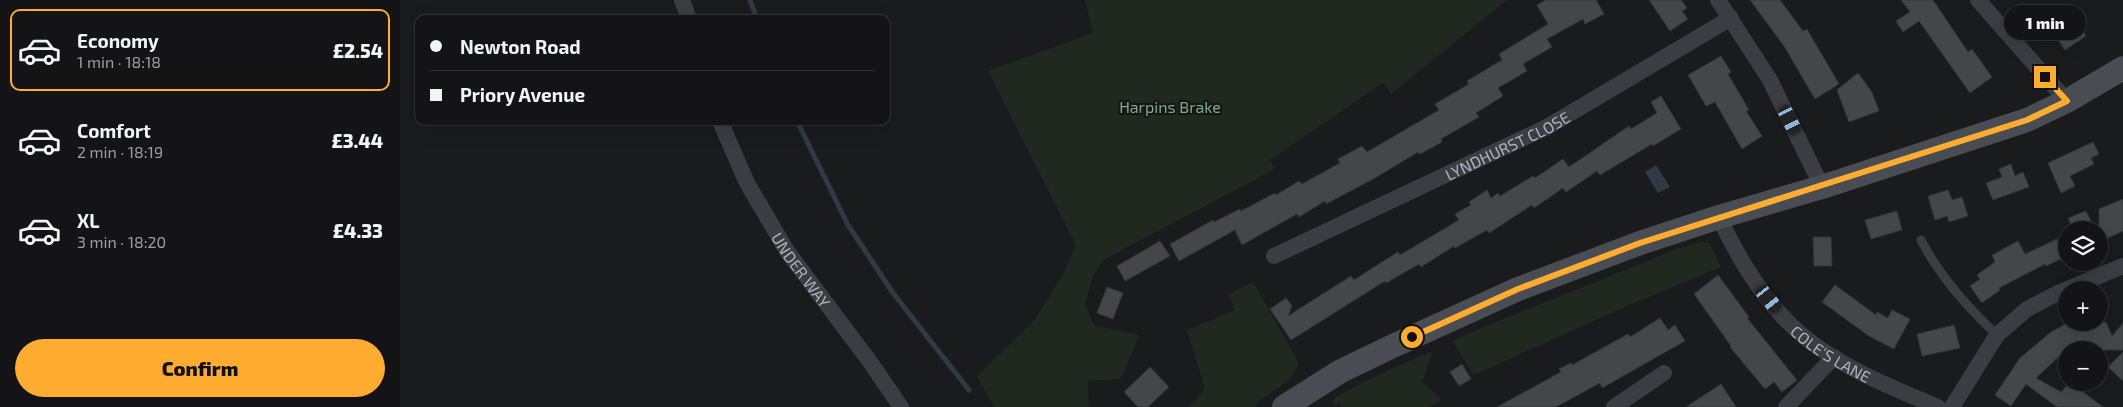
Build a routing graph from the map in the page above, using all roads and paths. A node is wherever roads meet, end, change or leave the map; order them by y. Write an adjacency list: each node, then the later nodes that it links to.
1 (682, 0): 4 (street)
2 (1718, 0): 5 (street)
3 (1978, 0): 7 (street)
4 (688, 15)
5 (1731, 18): 9 (street); 12 (street, LYNDHURST CLOSE)
6 (2123, 68): 7 (street)
7 (2067, 101): 9 (street)
8 (722, 125): 18 (street, UNDER WAY)
9 (1822, 187): 10 (street)
10 (1719, 217): 15 (street, COLE'S LANE); 19 (street)
11 (1921, 240): 14 (lane)
12 (1274, 256)
13 (2123, 266): 14 (street)
14 (1997, 335): 22 (street)
15 (1834, 358): 20 (street); 21 (street, COLE'S LANE)
16 (1664, 373): 17 (street)
17 (1618, 406)
18 (901, 407)
19 (1284, 407)
20 (1786, 407)
21 (1938, 407)
22 (1952, 407)

